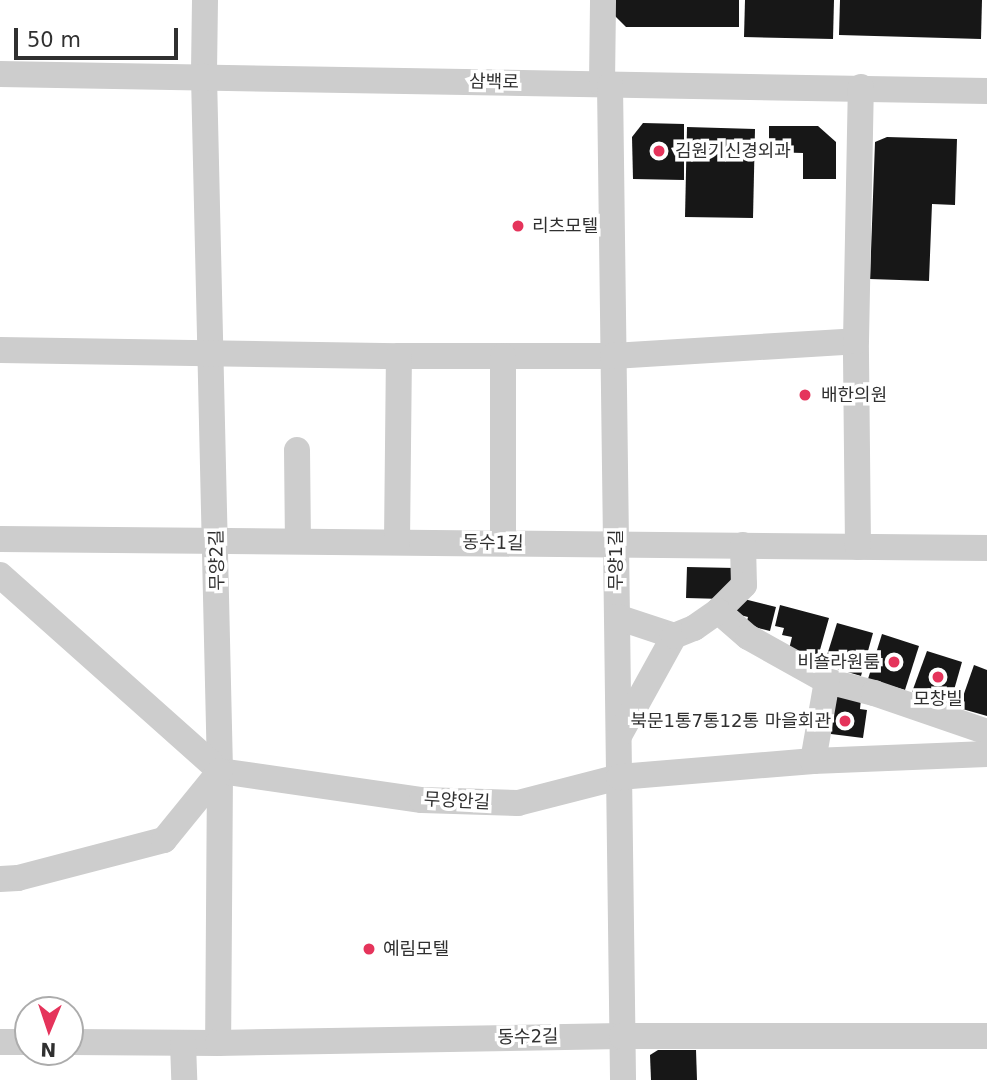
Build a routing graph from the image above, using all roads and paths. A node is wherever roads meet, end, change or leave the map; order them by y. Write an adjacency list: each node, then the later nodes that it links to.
1 (205, 0): 4 (street, 무양2길)
2 (603, 0): 5 (street, 무양1길)
3 (0, 74): 4 (street, 삼백로)
4 (204, 76): 5 (street, 삼백로); 10 (street, 무양2길)
5 (606, 84): 6 (street, 삼백로); 11 (street, 무양1길)
6 (862, 87): 7 (street, 삼백로); 8 (street)
7 (987, 91)
8 (856, 341): 11 (street); 22 (street)
9 (0, 350): 10 (street)
10 (210, 355): 12 (street); 16 (street, 무양2길)
11 (613, 355): 13 (street); 20 (street, 무양1길)
12 (399, 356): 13 (street); 18 (street)
13 (503, 356): 19 (street)
14 (297, 450): 17 (street)
15 (0, 538): 16 (street, 동수1길)
16 (217, 541): 17 (street, 동수1길); 33 (street, 무양2길)
17 (298, 541): 18 (street, 동수1길)
18 (397, 542): 19 (street, 동수1길)
19 (503, 543): 20 (street, 동수1길)
20 (616, 544): 21 (street, 동수1길); 26 (street, 무양1길)
21 (743, 545): 22 (street, 동수1길); 25 (street)
22 (858, 547): 23 (street, 동수1길)
23 (987, 548)
24 (0, 575): 33 (street)
25 (718, 611): 27 (street); 28 (street)
26 (617, 617): 27 (street); 30 (street, 무양1길)
27 (674, 636): 30 (street)
28 (827, 681): 29 (street); 32 (street)
29 (987, 732)
30 (618, 737): 34 (street, 무양1길)
31 (987, 754): 32 (street, 무양안길)
32 (813, 761): 34 (street, 무양안길)
33 (220, 771): 34 (street, 무양안길); 35 (street); 40 (street, 무양2길)
34 (619, 777): 36 (street, 무양1길)
35 (0, 879)
36 (622, 1036): 37 (street, 동수2길); 40 (street, 동수2길); 42 (street, 무양1길)
37 (987, 1036)
38 (84, 1042): 39 (street, 동수2길)
39 (184, 1043): 40 (street, 동수2길); 41 (street)
40 (218, 1044)
41 (184, 1080)
42 (623, 1080)

